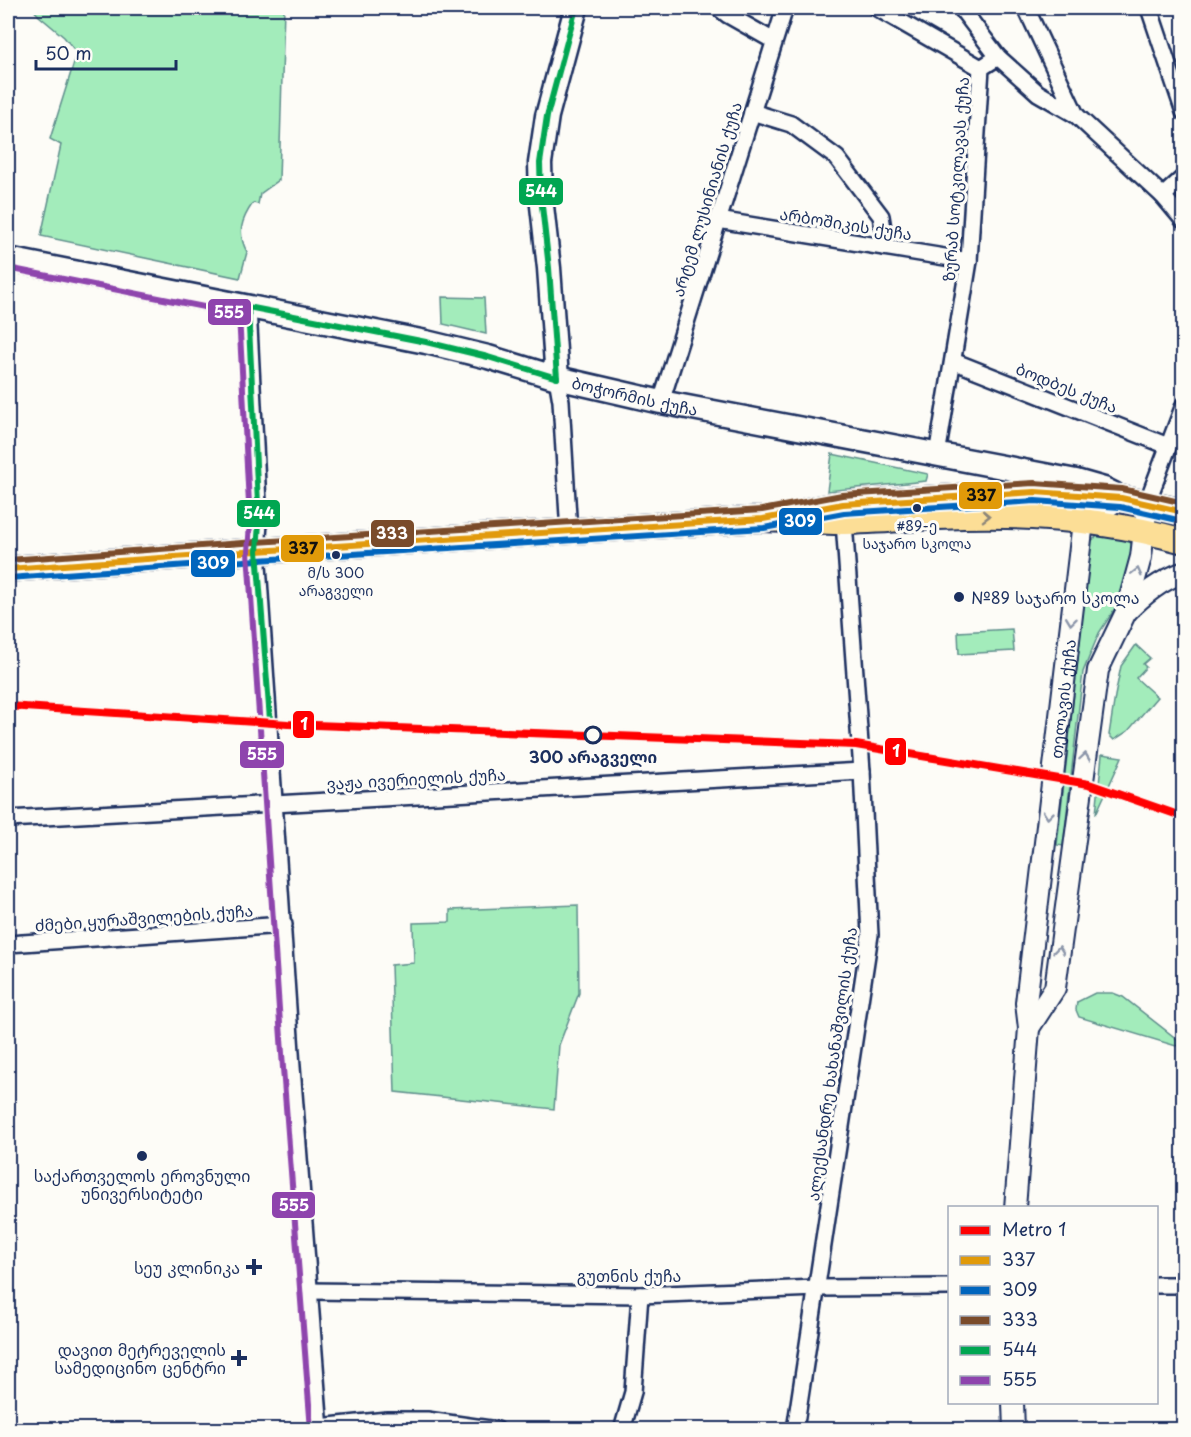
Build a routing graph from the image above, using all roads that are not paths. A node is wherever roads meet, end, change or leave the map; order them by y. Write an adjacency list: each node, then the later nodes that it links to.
1 (576, 8): 23 (main road)
2 (719, 8): 8 (street)
3 (785, 8): 8 (street, არტემ ლუსინიანის ქუჩა)
4 (877, 8): 10 (street)
5 (961, 8): 9 (street)
6 (1026, 8): 13 (street)
7 (1149, 8): 12 (street)
8 (774, 41): 11 (street, არტემ ლუსინიანის ქუჩა)
9 (998, 57): 10 (street, ზურაბ სოტკილავას ქუჩა); 13 (street)
10 (981, 68): 20 (street, ზურაბ სოტკილავას ქუჩა)
11 (752, 112): 16 (street, არტემ ლუსინიანის ქუჩა); 18 (street)
12 (1184, 112)
13 (1076, 115): 15 (street)
14 (1184, 177): 15 (street)
15 (1163, 196): 17 (street)
16 (718, 220): 18 (street, არბოშიკის ქუჩა); 24 (street, არტემ ლუსინიანის ქუჩა)
17 (1184, 221)
18 (886, 247): 20 (street, არბოშიკის ქუჩა)
19 (8, 259): 21 (main road, ბოჭორმის ქუჩა)
20 (969, 261): 22 (street, ზურაბ სოტკილავას ქუჩა)
21 (248, 307): 23 (main road, ბოჭორმის ქუჩა); 37 (street)
22 (953, 361): 26 (street, ბოდბეს ქუჩა); 27 (street, ზურაბ სოტკილავას ქუჩა)
23 (557, 378): 24 (main road, ბოჭორმის ქუჩა); 35 (street)
24 (661, 402): 27 (main road, ბოჭორმის ქუჩა)
25 (1184, 405): 26 (street)
26 (1168, 446): 29 (street)
27 (937, 454): 28 (main road, ბოჭორმის ქუჩა)
28 (1121, 498): 29 (main road); 31 (main road); 33 (street)
29 (1147, 503): 30 (main road); 34 (street, თელავის ქუჩა)
30 (1184, 512)
31 (763, 519): 32 (main road); 35 (main road)
32 (844, 522): 33 (main road, one-way to 33); 41 (street, ალექსანდრე ხახანაშვილის ქუჩა)
33 (1083, 522): 34 (main road); 46 (street, თელავის ქუჩა, one-way to 46)
34 (1144, 532): 36 (main road); 40 (street, თელავის ქუჩა, one-way to 34)
35 (569, 533): 37 (main road)
36 (1184, 541)
37 (258, 551): 38 (main road); 42 (street)
38 (8, 569)
39 (1184, 572): 40 (street, თელავის ქუჩა)
40 (1126, 612): 46 (street, თელავის ქუჩა, one-way to 40)
41 (862, 771): 42 (street, ვაჟა ივერიელის ქუჩა); 51 (street, ალექსანდრე ხახანაშვილის ქუჩა)
42 (276, 804): 43 (street, ვაჟა ივერიელის ქუჩა); 44 (street)
43 (8, 819)
44 (284, 925): 45 (street, ძმები ყურაშვილების ქუჩა); 52 (street)
45 (8, 944)
46 (1029, 1028): 47 (street, თელავის ქუჩა)
47 (1015, 1206)
48 (1158, 1285): 49 (street)
49 (1184, 1285)
50 (948, 1287): 51 (street, გუთნის ქუჩა)
51 (817, 1288): 53 (street, გუთნის ქუჩა); 58 (street, ალექსანდრე ხახანაშვილის ქუჩა)
52 (309, 1291): 53 (street, გუთნის ქუჩა); 55 (street)
53 (640, 1294): 57 (street)
54 (1013, 1404): 59 (street)
55 (320, 1428): 56 (street)
56 (497, 1430)
57 (622, 1430)
58 (795, 1430)
59 (1014, 1430)

